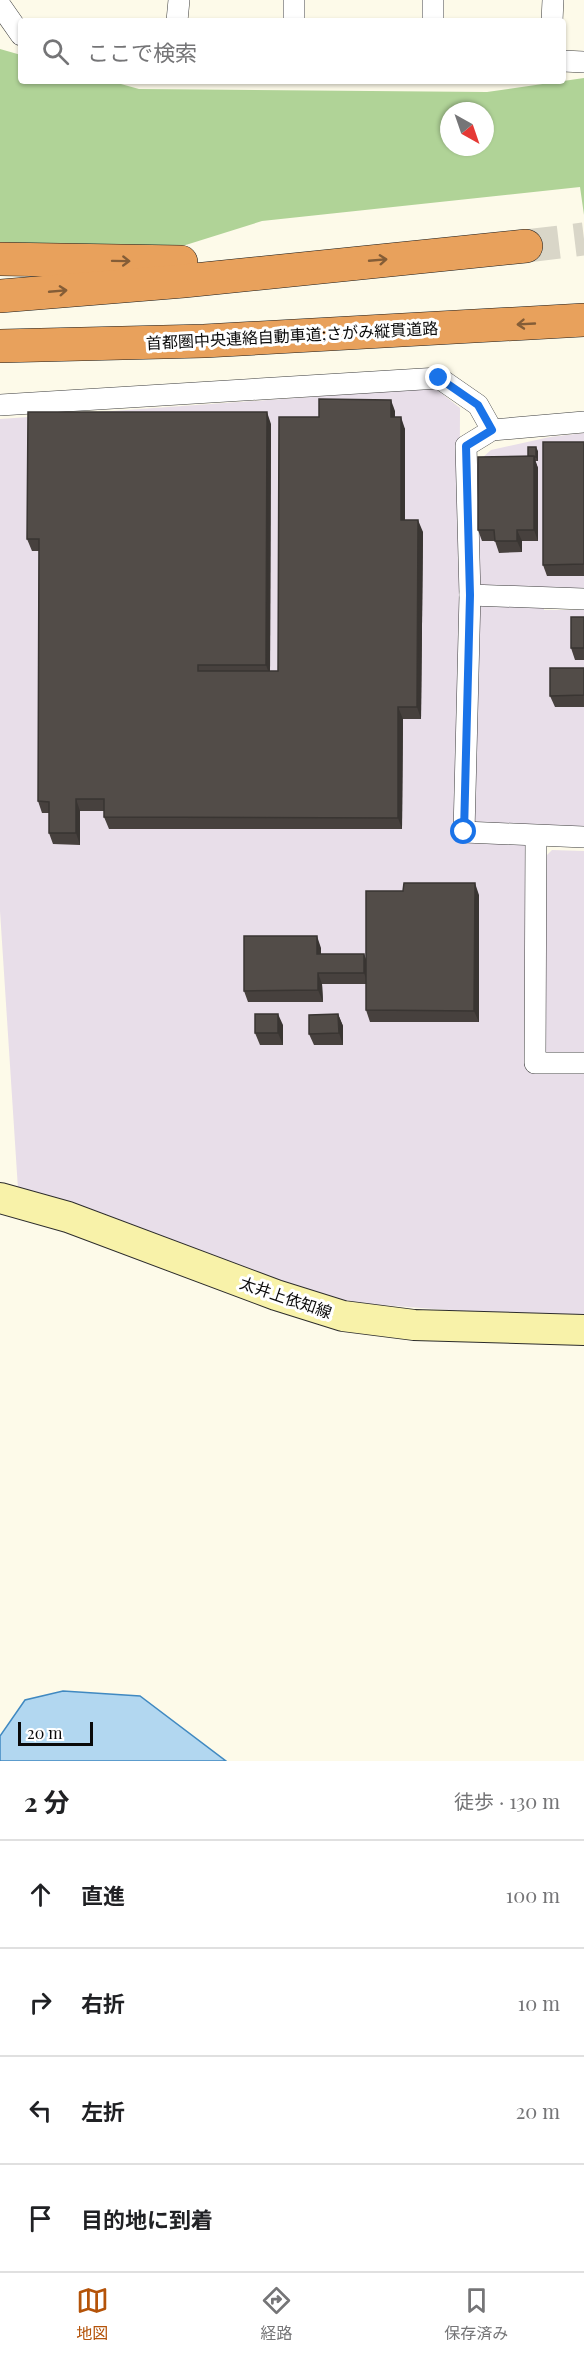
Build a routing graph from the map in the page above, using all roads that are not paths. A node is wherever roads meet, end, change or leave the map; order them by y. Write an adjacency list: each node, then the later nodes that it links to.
1 (179, 0): 6 (street)
2 (294, 0): 7 (street)
3 (434, 0): 8 (street)
4 (553, 0): 9 (street)
5 (0, 5): 10 (street)
6 (177, 18)
7 (294, 18)
8 (433, 18)
9 (552, 18)
10 (18, 31)
11 (566, 61): 12 (street)
12 (584, 62)
13 (526, 246): 15 (highway, one-way to 13)
14 (0, 259): 15 (highway, one-way to 15)
15 (327, 265): 16 (highway, one-way to 15)
16 (0, 296)
17 (584, 320): 18 (highway, 首都圏中央連絡自動車道;さがみ縦貫道路, one-way to 18)
18 (204, 341): 19 (highway, 首都圏中央連絡自動車道;さがみ縦貫道路); 20 (highway)
19 (0, 346)
20 (0, 361)
21 (0, 405): 23 (street)
22 (584, 423): 23 (street)
23 (492, 430): 24 (street)
24 (470, 595): 25 (street); 26 (street)
25 (584, 599)
26 (536, 836): 27 (street); 28 (street)
27 (584, 837)
28 (584, 1063)
29 (0, 1198): 30 (main road, 太井上依知線)
30 (584, 1330)

